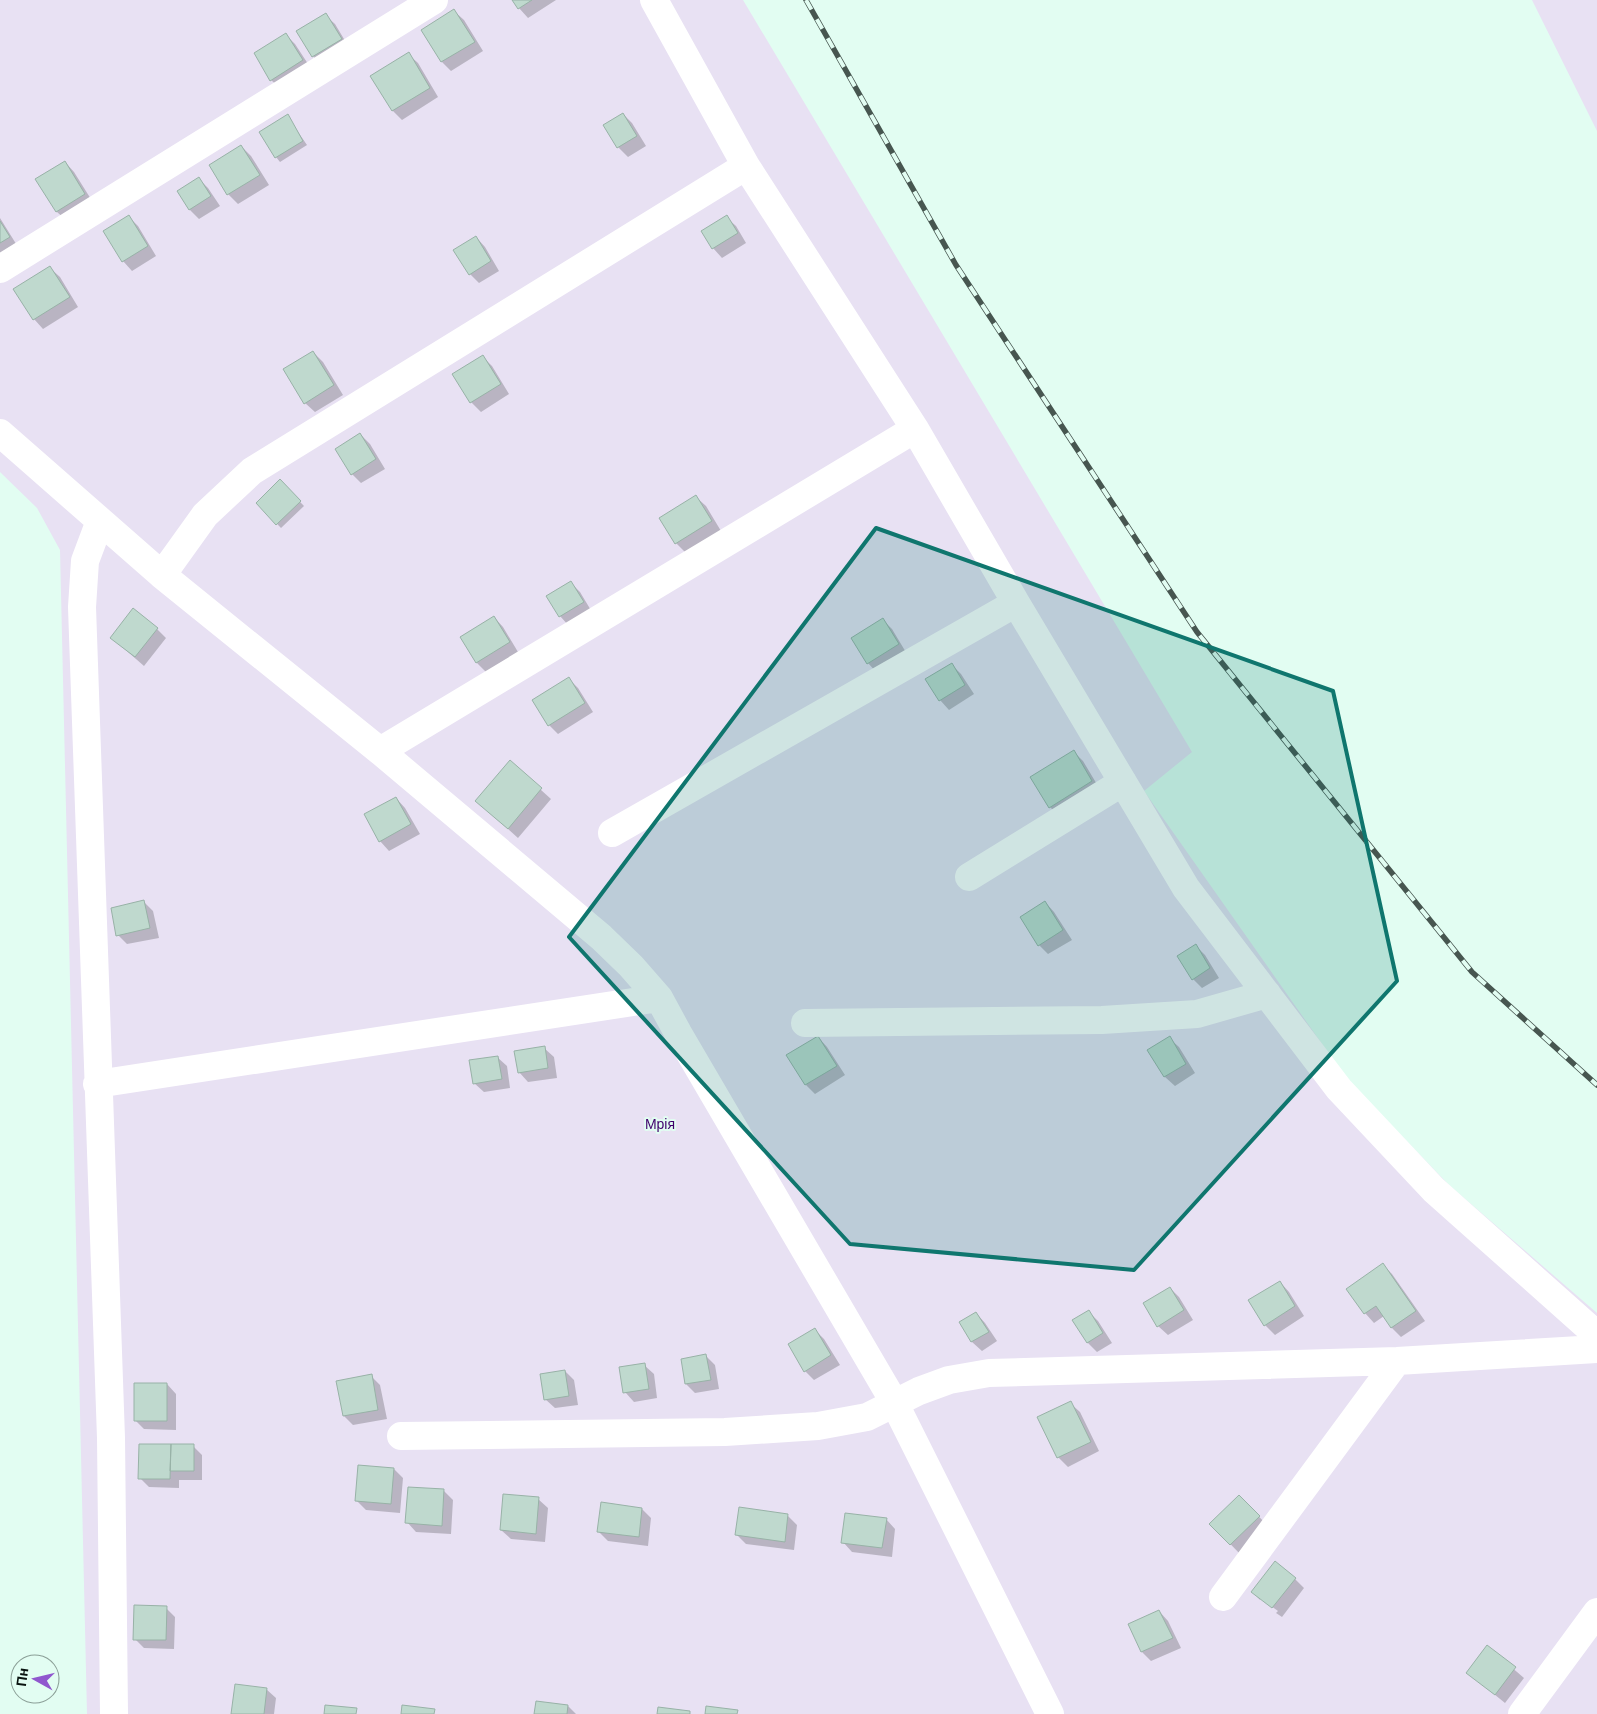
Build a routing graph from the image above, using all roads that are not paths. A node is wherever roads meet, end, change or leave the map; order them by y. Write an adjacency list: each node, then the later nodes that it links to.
1 (434, 0): 4 (street)
2 (654, 0): 3 (street)
3 (746, 166): 5 (street); 8 (street)
4 (0, 269)
5 (915, 428): 9 (street); 10 (street)
6 (0, 433): 7 (street)
7 (100, 521): 8 (street); 17 (street)
8 (162, 575): 10 (street)
9 (1016, 603): 11 (street); 12 (street)
10 (380, 752): 15 (street)
11 (1123, 782): 13 (street); 14 (street)
12 (612, 833)
13 (969, 877)
14 (1267, 994): 16 (street); 18 (street)
15 (659, 998): 17 (street); 21 (street)
16 (805, 1023)
17 (97, 1084): 25 (street)
18 (1597, 1336)
19 (1597, 1349): 20 (street)
20 (1397, 1361): 21 (street); 23 (street)
21 (894, 1402): 22 (street); 26 (street)
22 (401, 1436)
23 (1223, 1597)
24 (1597, 1612): 27 (street)
25 (114, 1714)
26 (1050, 1714)
27 (1522, 1714)

